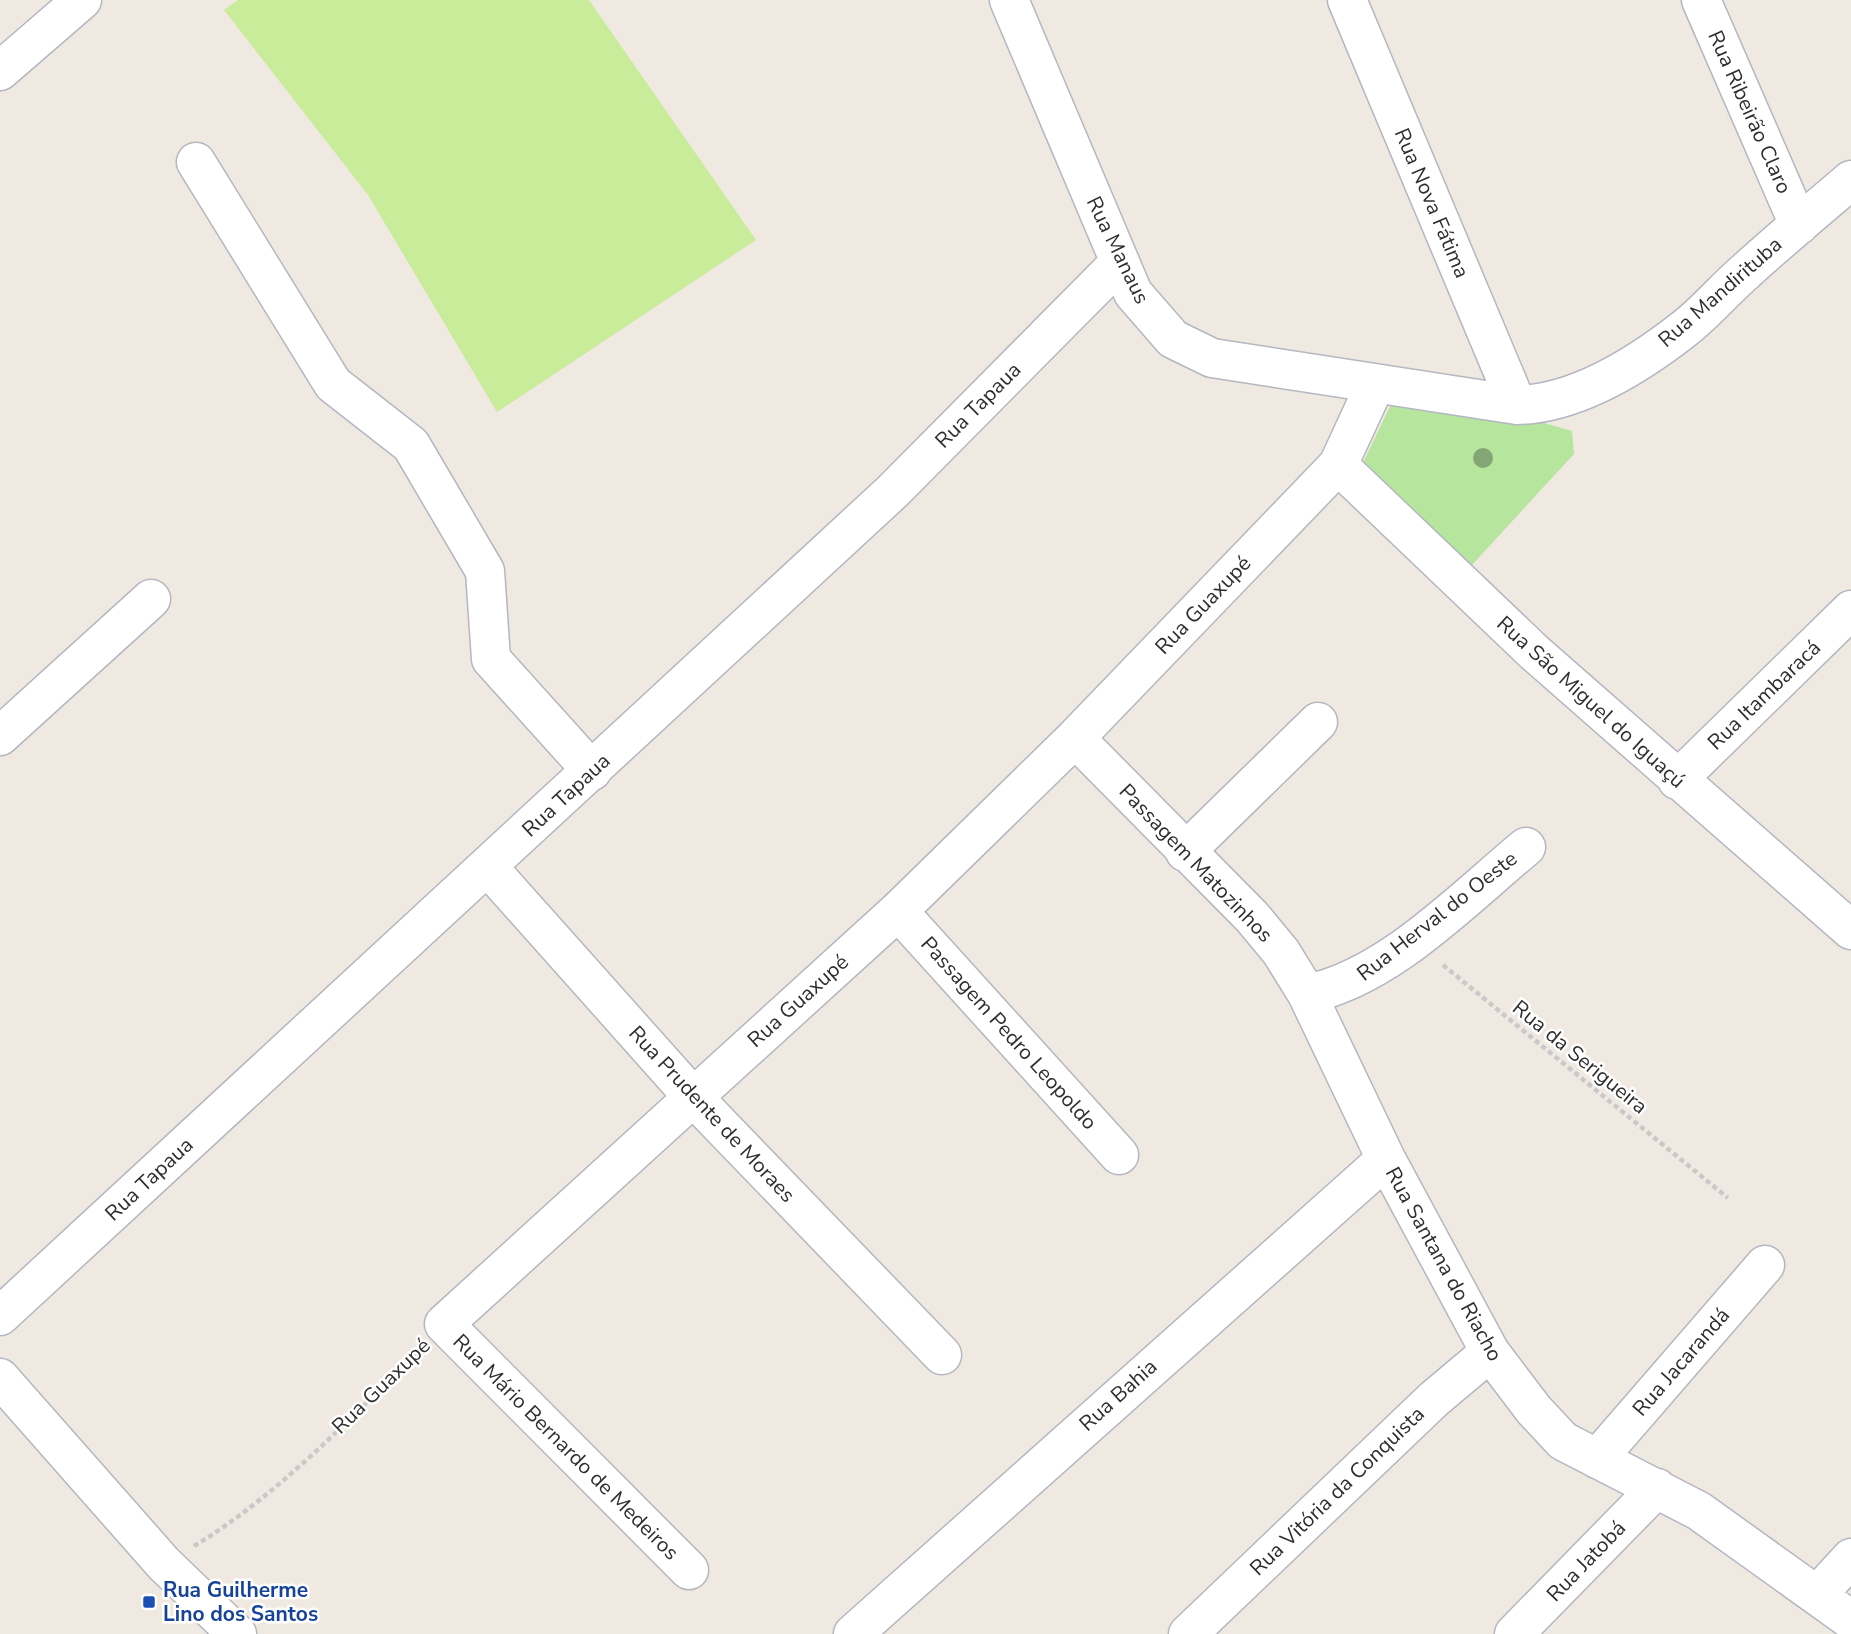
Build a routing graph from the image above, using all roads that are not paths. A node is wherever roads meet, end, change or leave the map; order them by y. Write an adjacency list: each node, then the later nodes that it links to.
1 (82, 0): 5 (street)
2 (1009, 0): 9 (street, Rua Manaus)
3 (1347, 0): 11 (street, Rua Nova Fátima)
4 (1701, 0): 8 (street, Rua Ribeirão Claro)
5 (0, 71)
6 (196, 162): 18 (street)
7 (1851, 180): 8 (street, Rua Mandirituba)
8 (1799, 225): 11 (street, Rua Mandirituba)
9 (1120, 262): 10 (street, Rua Manaus); 18 (street, Rua Tapaua)
10 (1375, 385): 11 (street, Rua Mandirituba); 12 (street, Rua Guaxupé)
11 (1517, 405)
12 (1338, 465): 17 (street, Rua Guaxupé); 19 (street, Rua São Miguel do Iguaçú)
13 (151, 598): 16 (street)
14 (1851, 610): 19 (street, Rua Itambaracá)
15 (1318, 722): 21 (street)
16 (0, 736)
17 (1075, 738): 21 (street, Passagem Matozinhos); 23 (street, Rua Guaxupé)
18 (592, 771): 22 (street, Rua Tapaua)
19 (1677, 780): 24 (street, Rua São Miguel do Iguaçú)
20 (1526, 847): 25 (street, Rua Herval do Oeste)
21 (1185, 852): 25 (street, Passagem Matozinhos)
22 (488, 867): 26 (street, Rua Prudente de Moraes); 30 (street, Rua Tapaua)
23 (898, 911): 26 (street, Rua Guaxupé); 27 (street, Passagem Pedro Leopoldo)
24 (1851, 930)
25 (1307, 994): 28 (street, Rua Santana do Riacho)
26 (693, 1097): 31 (street, Rua Guaxupé); 33 (street, Rua Prudente de Moraes)
27 (1119, 1155)
28 (1386, 1159): 32 (street, Rua Santana do Riacho); 42 (street, Rua Bahia)
29 (1765, 1265): 35 (street, Rua Jacarandá)
30 (0, 1316)
31 (444, 1324): 38 (street, Rua Mário Bernardo de Medeiros)
32 (1490, 1352): 35 (street, Rua Santana do Riacho); 43 (street, Rua Vitória da Conquista)
33 (942, 1355)
34 (0, 1378): 41 (street)
35 (1597, 1459): 36 (street, Rua Santana do Riacho)
36 (1657, 1488): 39 (street, Rua Santana do Riacho); 44 (street, Rua Jatobá)
37 (1851, 1558): 39 (street)
38 (689, 1570)
39 (1817, 1595): 40 (street, Rua Santana do Riacho)
40 (1851, 1620)
41 (237, 1634)
42 (853, 1634)
43 (1188, 1634)
44 (1514, 1634)

